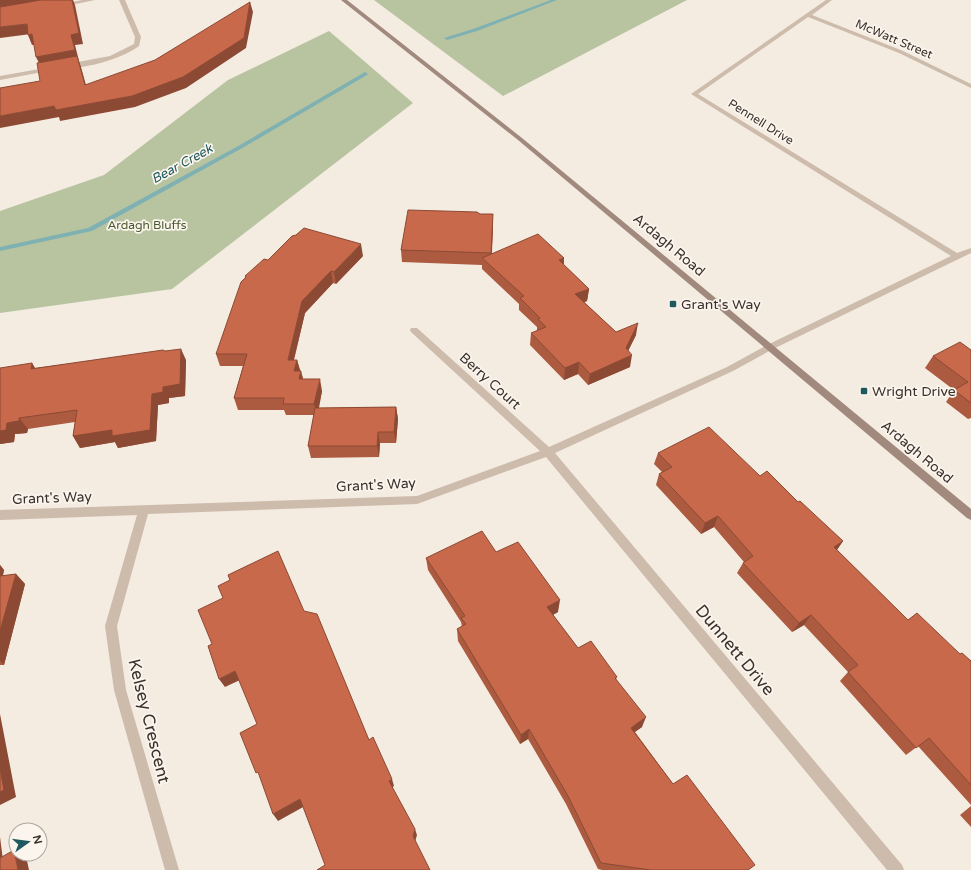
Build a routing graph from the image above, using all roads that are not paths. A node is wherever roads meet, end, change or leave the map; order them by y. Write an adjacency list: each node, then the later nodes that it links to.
1 (92, 0): 5 (street)
2 (122, 0): 7 (street)
3 (344, 0): 12 (street, Ardagh Road)
4 (829, 0): 6 (street, Pennell Drive)
5 (54, 6)
6 (808, 15): 8 (street, McWatt Street); 10 (street, Pennell Drive)
7 (0, 78)
8 (971, 86)
9 (971, 250): 10 (street)
10 (956, 256): 12 (street)
11 (414, 330): 13 (street, Berry Court)
12 (770, 347): 13 (street, Grant's Way); 16 (street, Ardagh Road)
13 (548, 452): 14 (street, Grant's Way); 18 (street, Dunnett Drive)
14 (144, 509): 15 (street, Grant's Way); 17 (street, Kelsey Crescent)
15 (0, 515)
16 (971, 516)
17 (172, 870)
18 (897, 870)

